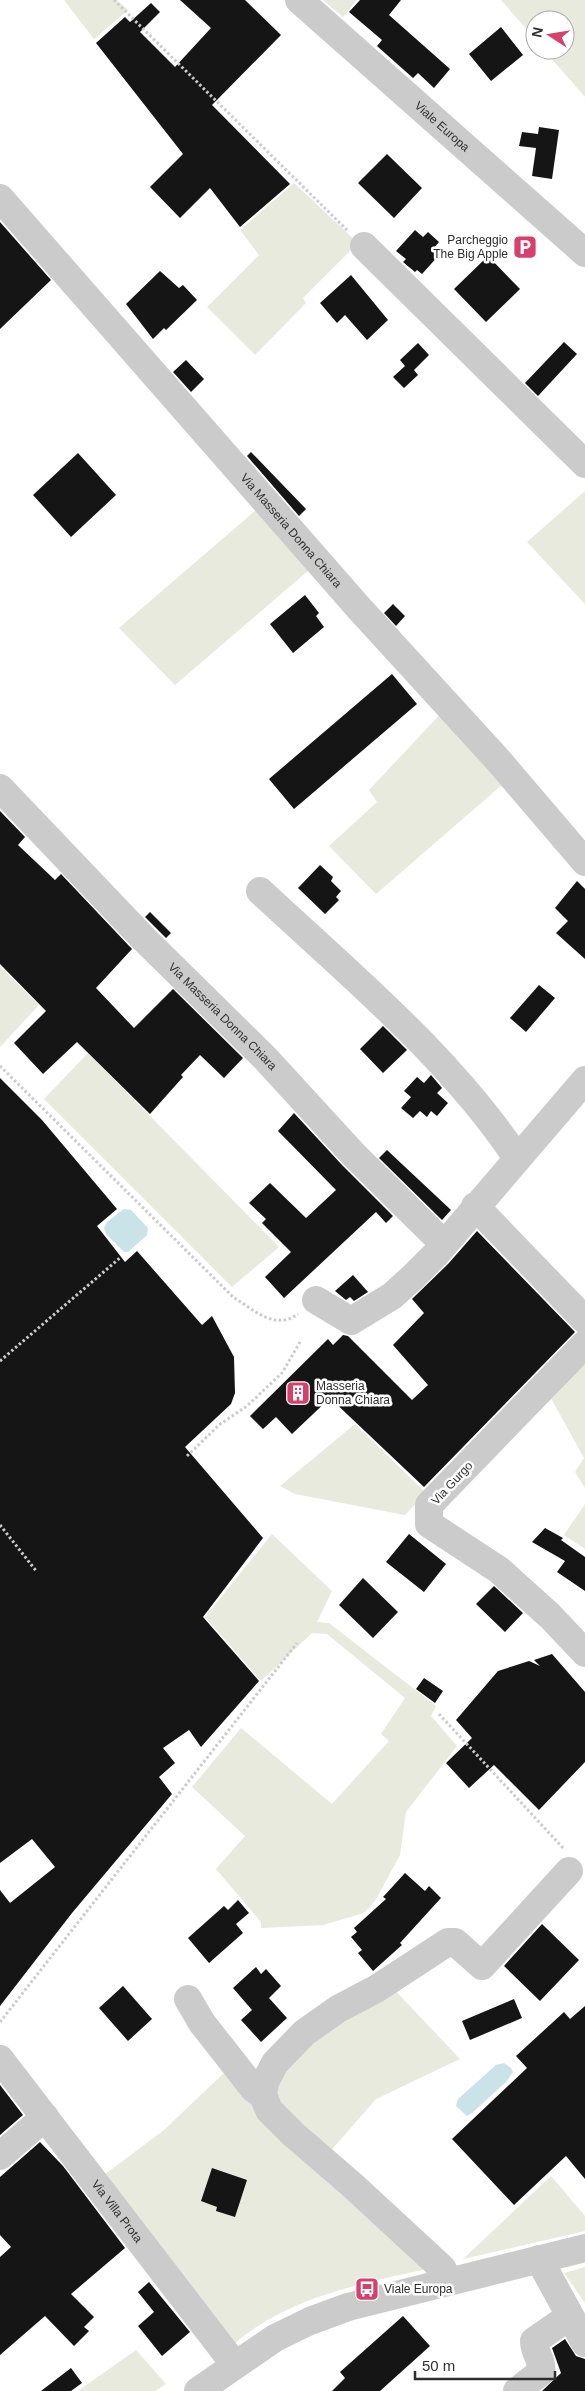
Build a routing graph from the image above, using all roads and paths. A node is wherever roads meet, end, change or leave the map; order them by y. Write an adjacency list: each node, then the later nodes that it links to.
1 (114, 0): 4 (path)
2 (299, 0): 5 (street, Viale Europa)
3 (0, 198): 8 (street, Via Masseria Donna Chiara)
4 (364, 246): 6 (street)
5 (585, 252)
6 (585, 464)
7 (0, 788): 14 (street, Via Masseria Donna Chiara)
8 (585, 862)
9 (260, 891): 12 (street)
10 (0, 1066): 16 (path)
11 (585, 1080): 12 (street)
12 (517, 1158): 13 (street)
13 (475, 1206): 14 (street); 17 (street)
14 (444, 1244): 16 (street)
15 (121, 1257): 20 (path)
16 (316, 1300)
17 (585, 1320)
18 (300, 1342): 21 (path)
19 (585, 1344): 25 (street, Via Gurgo)
20 (0, 1362)
21 (187, 1456)
22 (0, 1526): 23 (path)
23 (37, 1572)
24 (298, 1643): 29 (path)
25 (585, 1653)
26 (439, 1714): 27 (path)
27 (567, 1860): 31 (street)
28 (188, 1999): 31 (street)
29 (0, 2022)
30 (0, 2059): 32 (street, Via Villa Prota)
31 (264, 2094): 36 (street)
32 (45, 2117): 33 (street); 39 (street, Via Villa Prota)
33 (0, 2156)
34 (585, 2248): 35 (street)
35 (539, 2259): 36 (street); 37 (street)
36 (449, 2281): 39 (street)
37 (570, 2316): 38 (street); 42 (street)
38 (585, 2343)
39 (234, 2365): 40 (street); 41 (street)
40 (198, 2391)
41 (215, 2391)
42 (517, 2391)

